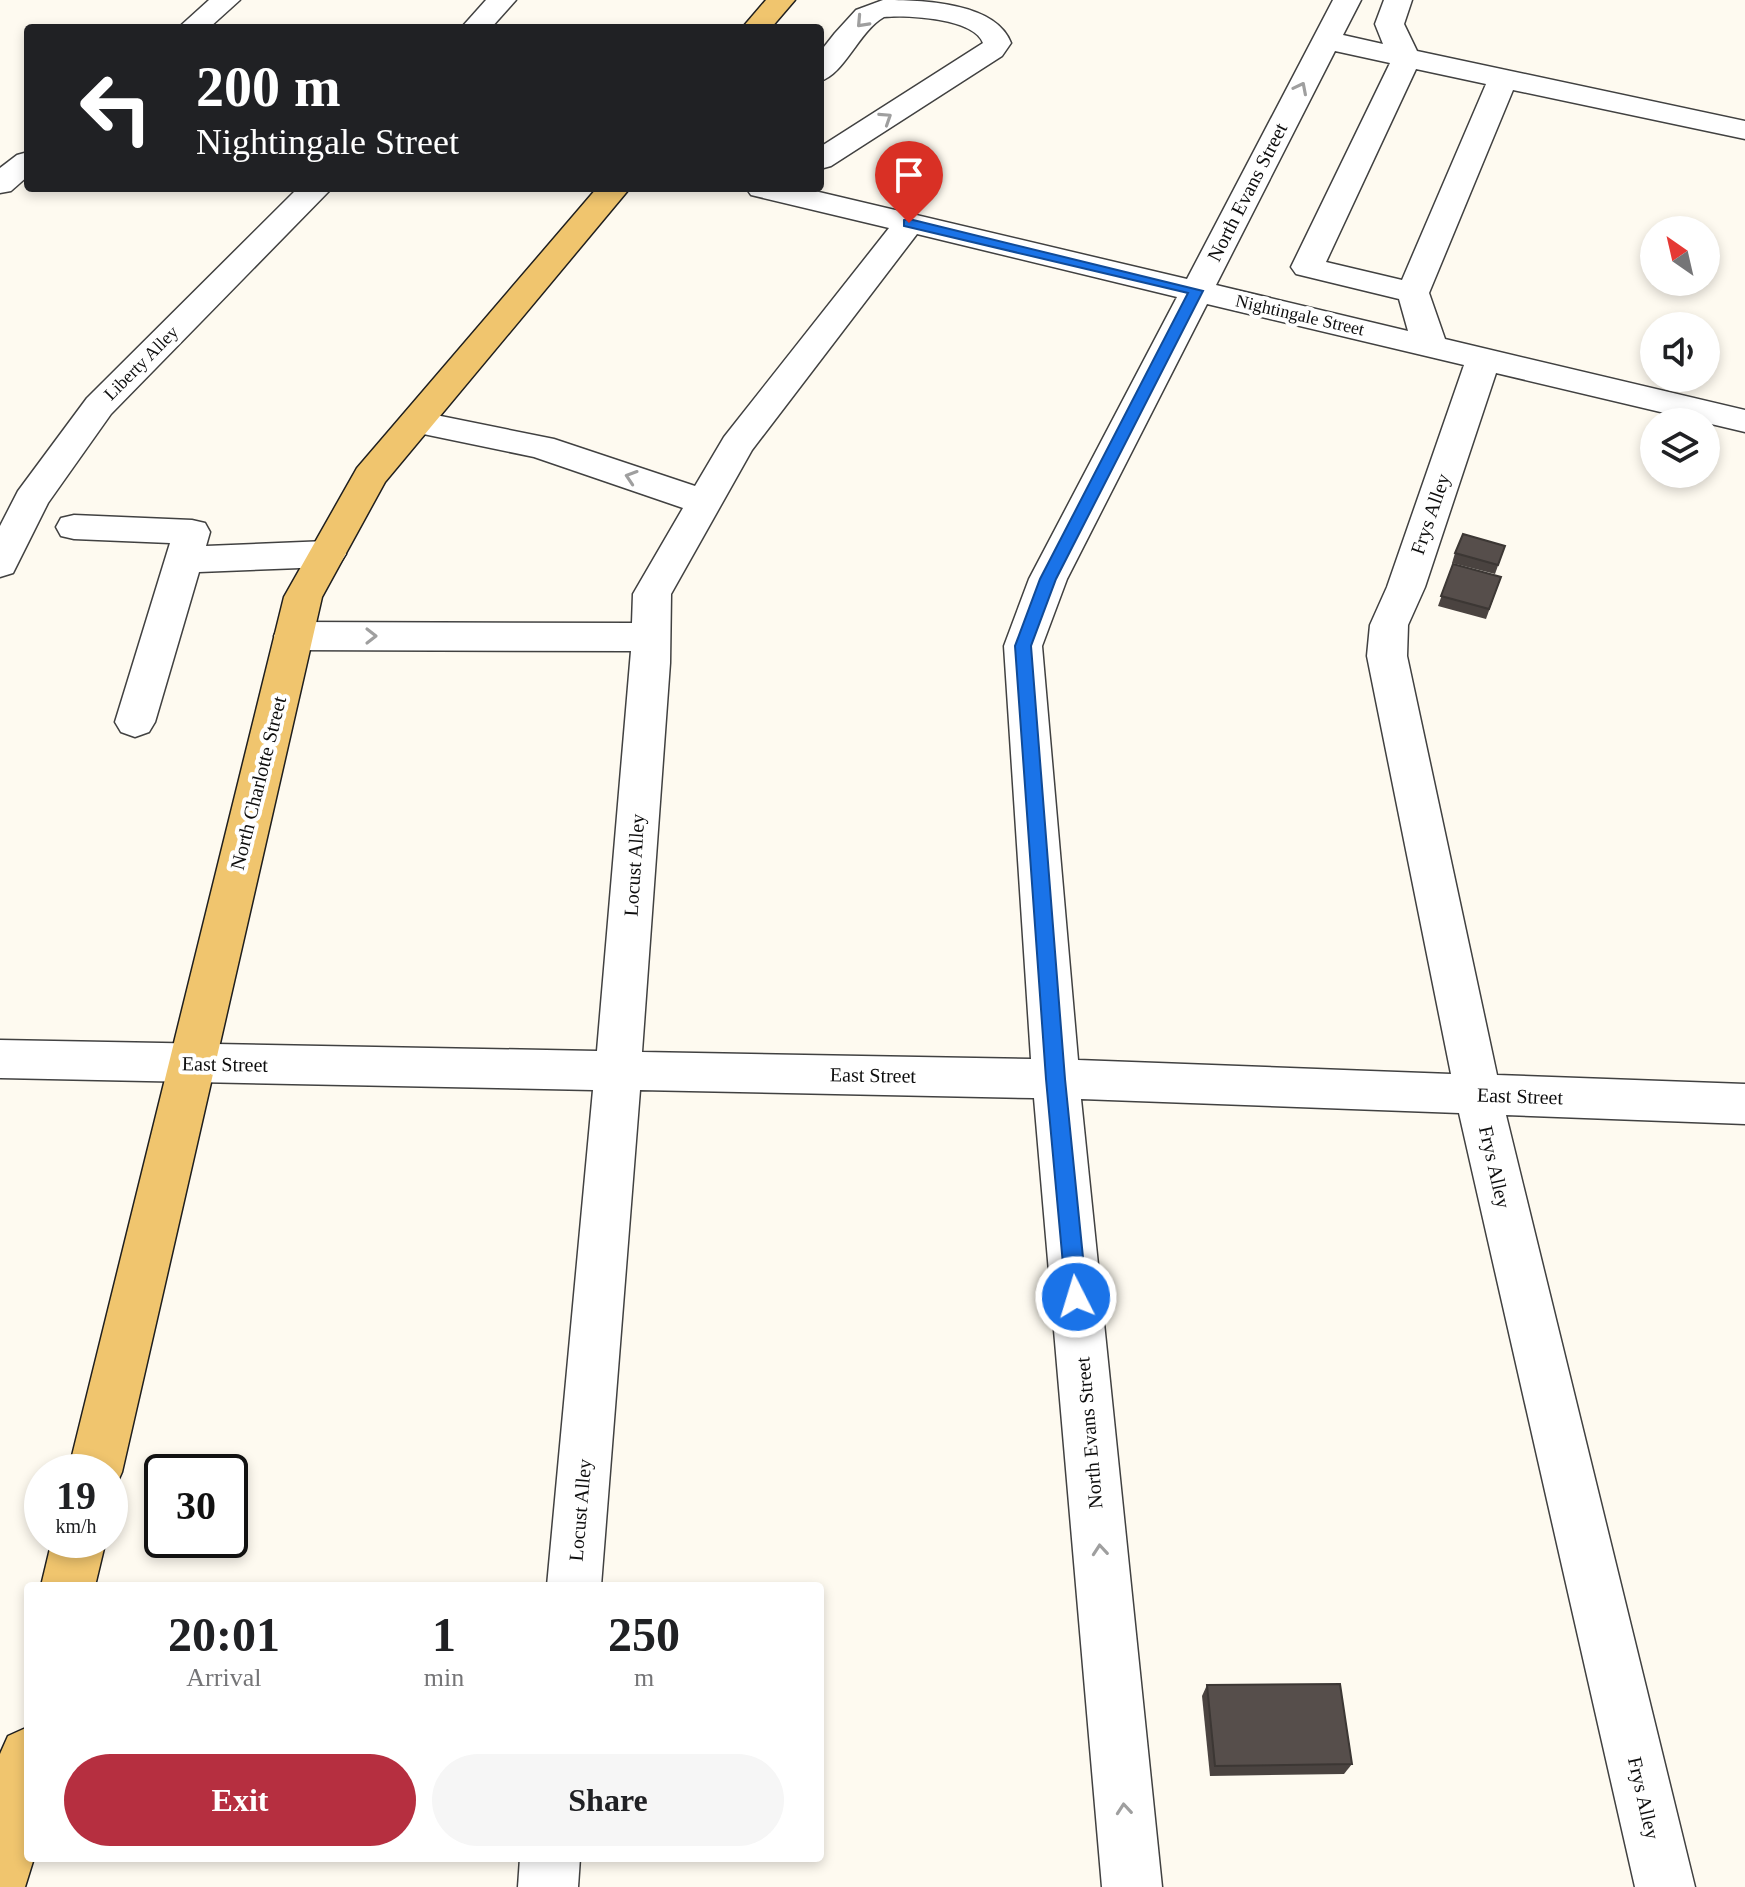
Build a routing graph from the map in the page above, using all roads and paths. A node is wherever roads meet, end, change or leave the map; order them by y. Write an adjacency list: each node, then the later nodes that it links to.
1 (226, 0): 6 (street)
2 (502, 0): 7 (street)
3 (781, 0): 8 (main road)
4 (1347, 0): 9 (street, North Evans Street)
5 (1398, 0): 10 (street)
6 (197, 24)
7 (479, 24)
8 (760, 24)
9 (1326, 40): 10 (street); 21 (street, North Evans Street, one-way to 9)
10 (1407, 58): 12 (street); 22 (street)
11 (824, 67): 14 (street, one-way to 11)
12 (1503, 79): 13 (street); 22 (street)
13 (1745, 130)
14 (824, 157)
15 (24, 164): 16 (street)
16 (0, 184)
17 (312, 192): 31 (street, Liberty Alley)
18 (611, 192): 26 (main road, North Charlotte Street)
19 (787, 192): 20 (street, Nightingale Street)
20 (909, 223): 21 (street, Nightingale Street); 27 (street, Locust Alley)
21 (1196, 291): 23 (street, Nightingale Street); 38 (street, North Evans Street)
22 (1413, 293): 23 (street)
23 (1430, 346): 24 (street, Nightingale Street)
24 (1483, 359): 25 (street, Nightingale Street); 39 (street, Frys Alley)
25 (1745, 421)
26 (416, 422): 27 (street, one-way to 26); 29 (main road, North Charlotte Street)
27 (704, 502): 33 (street, Locust Alley)
28 (74, 527): 30 (street)
29 (327, 554): 30 (street); 32 (main road, North Charlotte Street)
30 (183, 560): 34 (street)
31 (0, 564)
32 (293, 636): 33 (street, one-way to 33); 36 (main road, North Charlotte Street)
33 (651, 637): 37 (street, Locust Alley)
34 (135, 722)
35 (0, 1059): 36 (street, East Street)
36 (191, 1063): 37 (street, East Street); 41 (main road, North Charlotte Street)
37 (618, 1071): 38 (street, East Street); 44 (street, Locust Alley)
38 (1056, 1079): 39 (street, East Street); 49 (street, North Evans Street, one-way to 38)
39 (1478, 1094): 40 (street, East Street); 50 (street, Frys Alley)
40 (1745, 1104)
41 (99, 1454)
42 (75, 1558): 43 (main road)
43 (69, 1582)
44 (574, 1582)
45 (24, 1773): 47 (main road)
46 (550, 1862): 48 (street)
47 (0, 1875)
48 (548, 1887)
49 (1132, 1887)
50 (1665, 1887)

